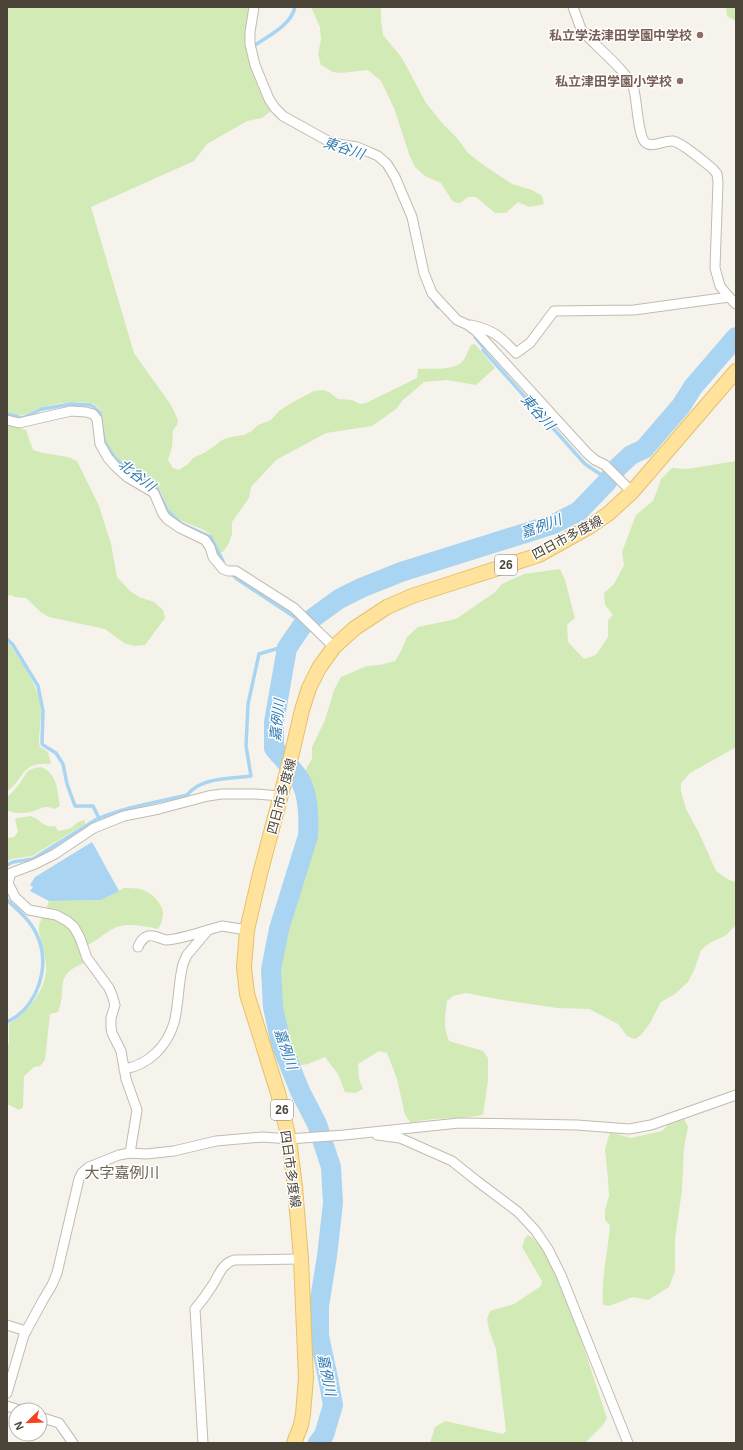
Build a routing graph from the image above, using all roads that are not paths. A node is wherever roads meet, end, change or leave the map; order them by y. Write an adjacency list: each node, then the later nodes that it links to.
1 (254, 7): 5 (street)
2 (573, 7): 3 (street)
3 (729, 297): 4 (street); 5 (street)
4 (736, 304)
5 (468, 325): 8 (street)
6 (736, 371): 8 (main road, 四日市多度線 / 26)
7 (7, 420): 9 (street)
8 (632, 492): 9 (main road, 四日市多度線 / 26)
9 (334, 647): 10 (main road, 四日市多度線 / 26)
10 (282, 791): 12 (main road, 四日市多度線 / 26); 14 (street)
11 (208, 930): 12 (street); 13 (street); 14 (street)
12 (247, 930): 17 (main road, 四日市多度線 / 26)
13 (138, 947)
14 (124, 1069): 18 (street)
15 (736, 1095): 16 (street)
16 (364, 1133): 17 (street); 27 (street)
17 (289, 1139): 18 (street); 19 (main road, 四日市多度線 / 26)
18 (130, 1152): 21 (street)
19 (301, 1259): 25 (street); 26 (main road, 四日市多度線 / 26)
20 (7, 1325): 21 (street)
21 (26, 1331): 22 (street)
22 (7, 1392)
23 (48, 1420): 24 (street)
24 (73, 1443)
25 (203, 1443)
26 (294, 1443)
27 (628, 1443)

